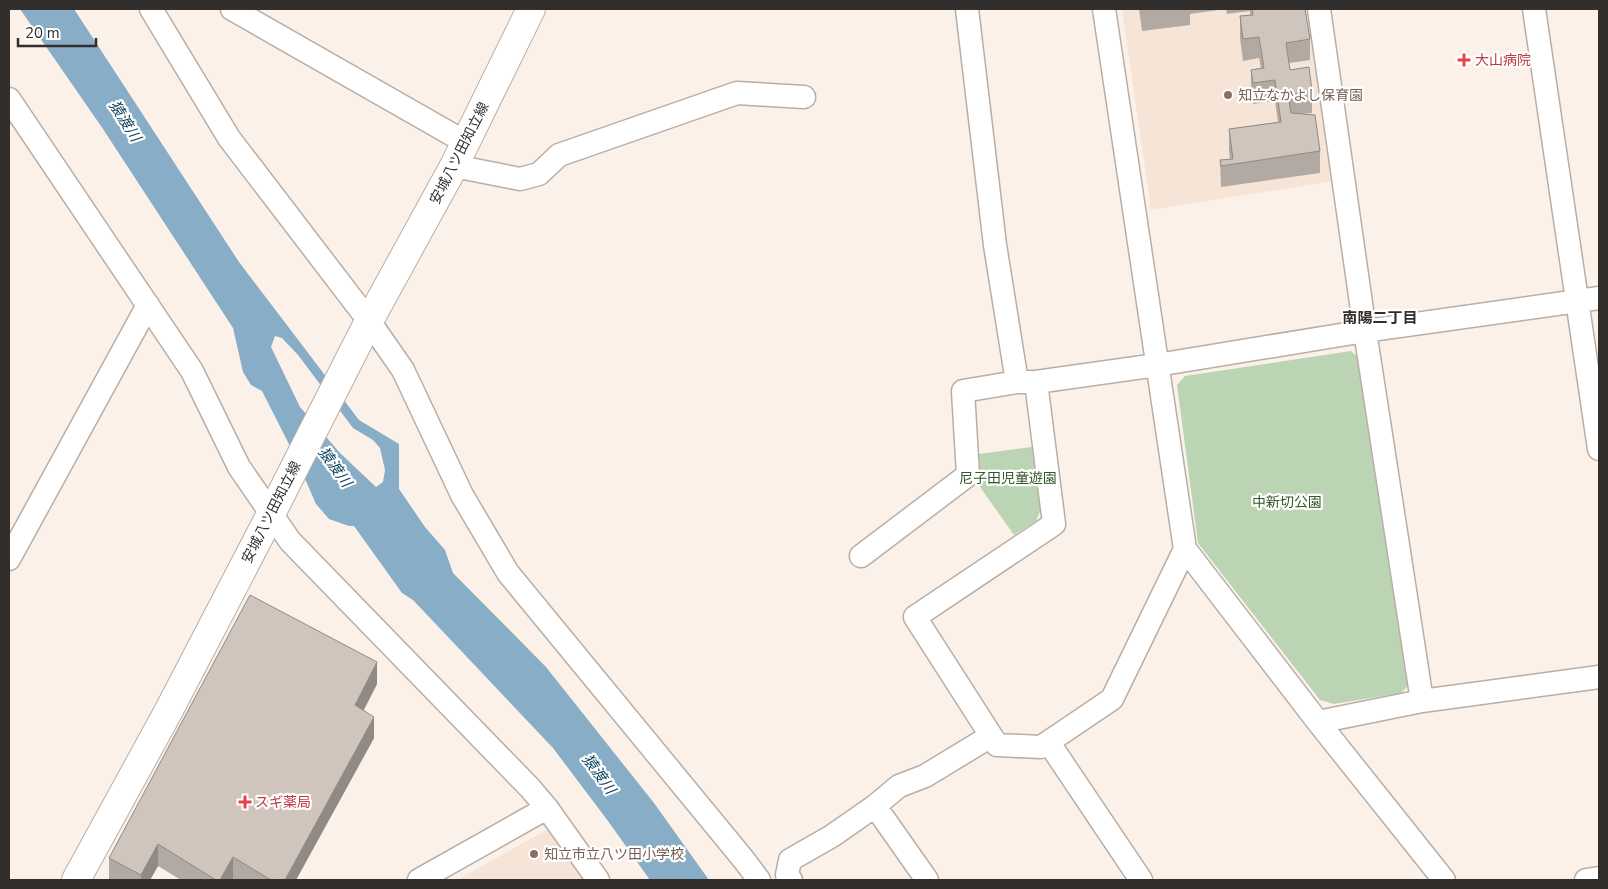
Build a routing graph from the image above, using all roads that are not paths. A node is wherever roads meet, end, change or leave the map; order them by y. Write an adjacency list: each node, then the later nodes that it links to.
1 (151, 9): 13 (street)
2 (232, 9): 10 (street)
3 (531, 9): 10 (main road, 安城八ツ田知立線)
4 (967, 9): 16 (street)
5 (1104, 9): 15 (street)
6 (1319, 9): 14 (street)
7 (1534, 9): 11 (street)
8 (804, 97): 10 (street)
9 (11, 111): 12 (street)
10 (460, 154): 13 (main road, 安城八ツ田知立線)
11 (1589, 300): 14 (street); 17 (street)
12 (148, 305): 18 (street); 21 (street)
13 (365, 329): 18 (main road, 安城八ツ田知立線); 33 (street)
14 (1365, 331): 15 (street); 23 (street)
15 (1157, 365): 16 (street); 19 (street)
16 (1026, 382): 20 (street); 25 (street)
17 (1599, 449)
18 (271, 514): 28 (street); 30 (main road, 安城八ツ田知立線)
19 (1185, 548): 24 (street); 26 (street)
20 (861, 556)
21 (9, 559)
22 (1599, 678): 23 (street)
23 (1422, 701): 24 (street)
24 (1318, 722): 37 (street)
25 (991, 736): 26 (street); 27 (street)
26 (1049, 742): 36 (street)
27 (875, 806): 34 (street); 35 (street)
28 (547, 808): 31 (street); 32 (street)
29 (1599, 878): 38 (street)
30 (76, 880)
31 (419, 880)
32 (598, 880)
33 (759, 880)
34 (791, 880)
35 (927, 880)
36 (1141, 880)
37 (1444, 880)
38 (1586, 880)

